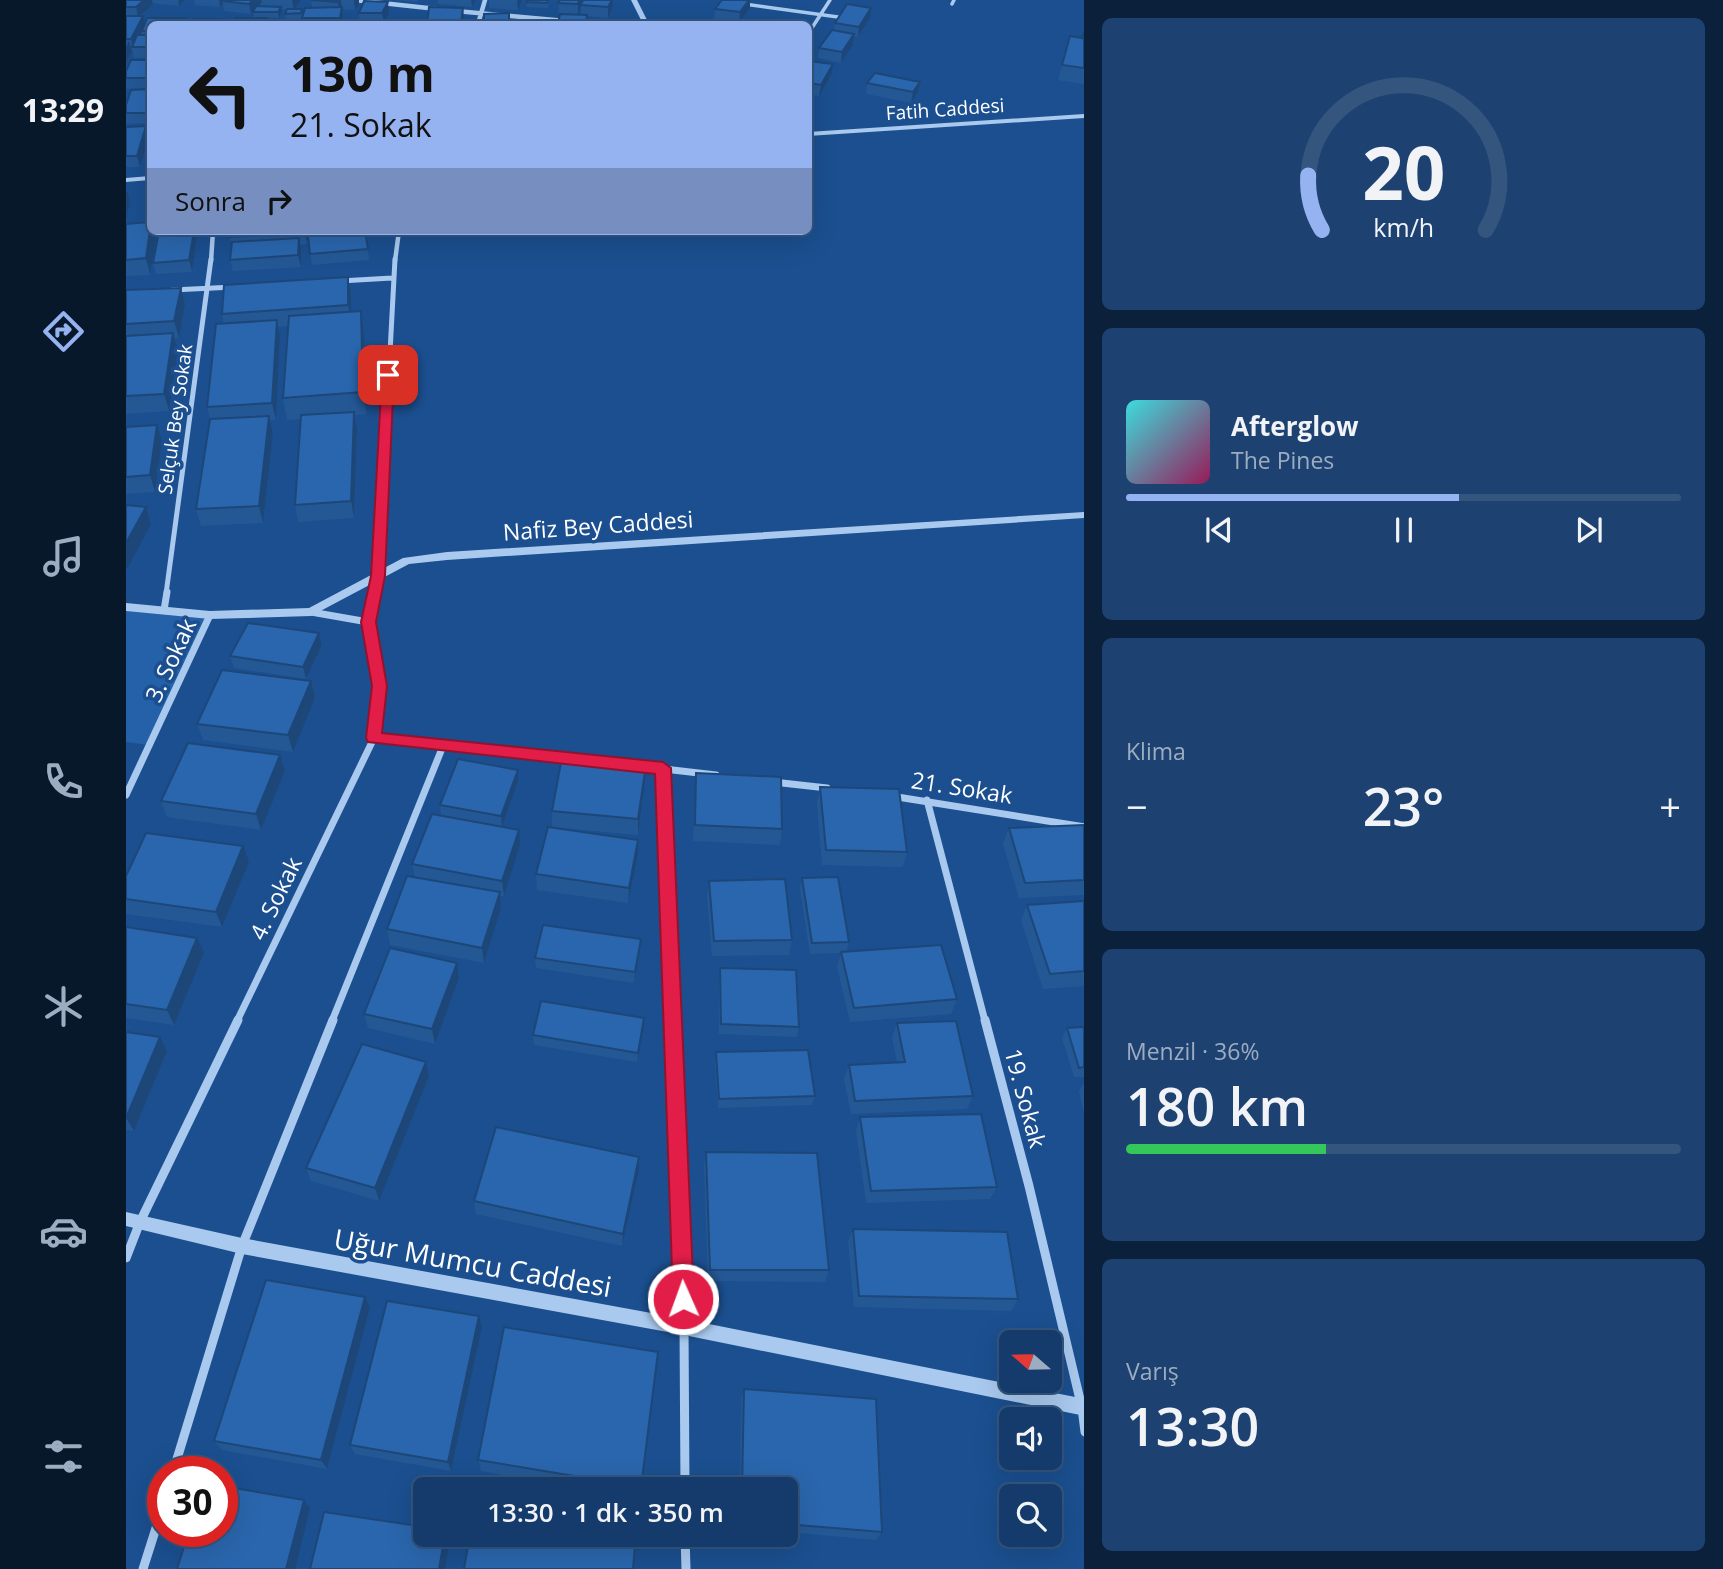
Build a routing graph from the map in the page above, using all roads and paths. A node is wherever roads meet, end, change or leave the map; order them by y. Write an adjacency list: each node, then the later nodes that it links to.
1 (354, 0): 6 (street)
2 (485, 0): 8 (street)
3 (634, 0): 13 (street)
4 (831, 0): 9 (lane)
5 (734, 3): 9 (lane)
6 (438, 9)
7 (452, 10): 8 (street)
8 (480, 13): 11 (street); 12 (street)
9 (821, 15): 10 (lane); 14 (lane)
10 (838, 17)
11 (479, 21)
12 (571, 21)
13 (644, 21)
14 (812, 28)
15 (1084, 116): 16 (street, Fatih Caddesi)
16 (812, 134)
17 (147, 178): 18 (street)
18 (126, 180)
19 (212, 235): 24 (street, Selçuk Bey Sokak)
20 (398, 235): 21 (street, 4. Sokak)
21 (392, 278): 22 (street); 27 (street, 4. Sokak)
22 (327, 281)
23 (248, 286): 24 (street)
24 (209, 288): 25 (street); 29 (street, Selçuk Bey Sokak)
25 (167, 290)
26 (1084, 515): 27 (street, Nafiz Bey Caddesi)
27 (378, 576): 30 (street, Nafiz Bey Caddesi); 32 (street, 4. Sokak)
28 (126, 607): 29 (street, Nafiz Bey Caddesi)
29 (164, 610): 31 (street, Nafiz Bey Caddesi)
30 (311, 612): 31 (street, Nafiz Bey Caddesi); 32 (street)
31 (210, 615): 41 (street, 3. Sokak)
32 (368, 622): 33 (street, 4. Sokak)
33 (374, 738): 34 (street); 45 (street, 4. Sokak)
34 (443, 746): 35 (street); 46 (street)
35 (581, 760)
36 (635, 766): 37 (street)
37 (663, 768): 38 (street); 48 (street)
38 (729, 776)
39 (769, 781): 40 (street)
40 (835, 789)
41 (126, 794)
42 (888, 795): 43 (street, 21. Sokak)
43 (927, 800): 44 (street, 21. Sokak); 49 (street, 19. Sokak)
44 (1084, 827)
45 (133, 1220): 46 (street, Uğur Mumcu Caddesi); 47 (street, 4. Sokak)
46 (242, 1246): 48 (street, Uğur Mumcu Caddesi); 51 (street)
47 (126, 1258)
48 (684, 1327): 49 (street, Uğur Mumcu Caddesi); 52 (street)
49 (1083, 1408): 50 (street, 19. Sokak)
50 (1084, 1432)
51 (178, 1456)
52 (685, 1477)
53 (150, 1547): 55 (street)
54 (685, 1547): 56 (street)
55 (143, 1569)
56 (686, 1569)

